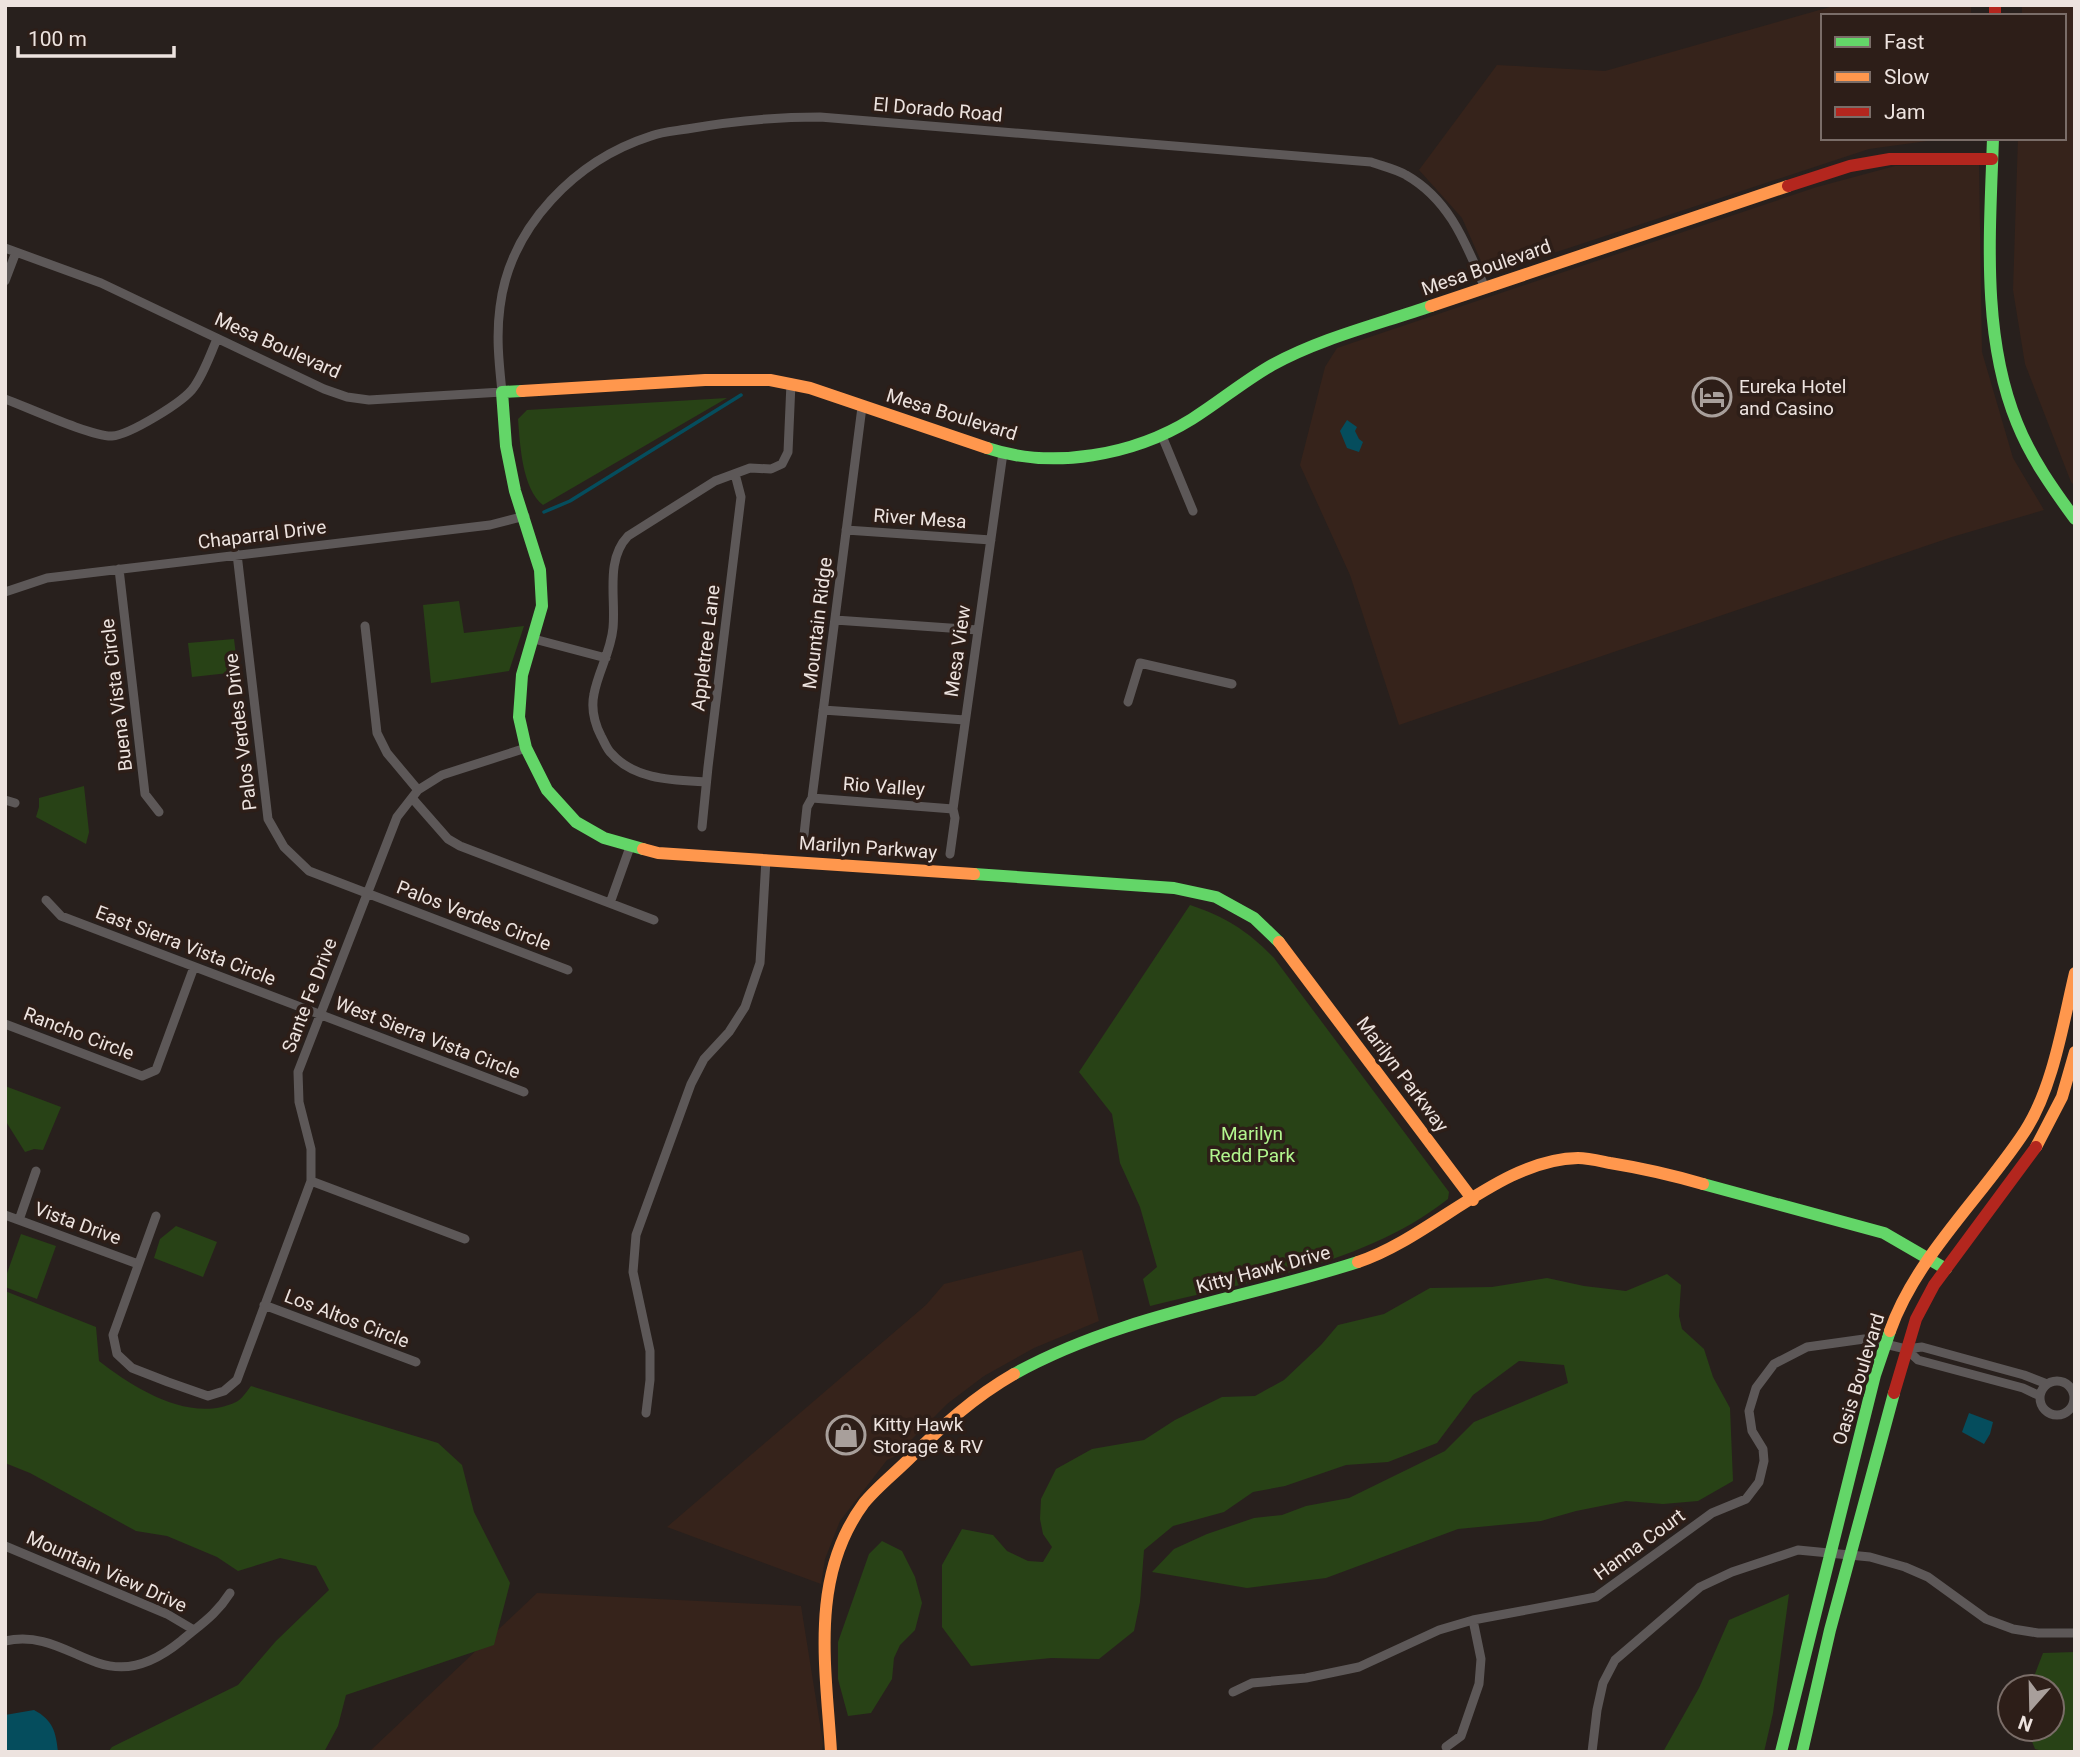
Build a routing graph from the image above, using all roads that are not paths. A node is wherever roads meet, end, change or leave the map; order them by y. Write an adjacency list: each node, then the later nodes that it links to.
1 (1993, 140): 2 (street)
2 (1992, 159): 6 (street, Mesa Boulevard); 17 (street)
3 (5, 248): 4 (street, Mesa Boulevard)
4 (16, 252): 5 (street); 7 (street, Mesa Boulevard)
5 (5, 281)
6 (1485, 288): 9 (street, El Dorado Road); 12 (street, Mesa Boulevard)
7 (218, 339): 9 (street, Mesa Boulevard); 10 (street)
8 (791, 383): 9 (street, Mesa Boulevard); 11 (street, Mesa Boulevard); 14 (street)
9 (502, 392): 16 (street, Marilyn Parkway)
10 (5, 399)
11 (862, 407): 13 (street, Mesa Boulevard); 18 (street, Mountain Ridge)
12 (1162, 436): 13 (street, Mesa Boulevard); 15 (street)
13 (1003, 453): 19 (street, Mesa View)
14 (735, 474): 27 (street); 33 (street, Appletree Lane)
15 (1193, 511)
16 (524, 516): 20 (street, Chaparral Drive); 26 (street, Marilyn Parkway)
17 (2075, 519)
18 (846, 530): 19 (street, River Mesa); 23 (street, Mountain Ridge)
19 (990, 540): 25 (street, Mesa View)
20 (237, 554): 21 (street, Chaparral Drive); 43 (street, Palos Verdes Drive)
21 (118, 569): 22 (street, Chaparral Drive); 37 (street, Buena Vista Circle)
22 (5, 592)
23 (835, 620): 25 (street); 30 (street, Mountain Ridge)
24 (365, 626): 34 (street)
25 (978, 630): 31 (street, Mesa View)
26 (534, 639): 27 (street); 32 (street, Marilyn Parkway)
27 (606, 658): 33 (street)
28 (1231, 684): 29 (street)
29 (1128, 702)
30 (823, 710): 31 (street); 35 (street, Mountain Ridge)
31 (965, 720): 36 (street, Mesa View)
32 (526, 748): 34 (street, Sante Fe Drive); 40 (street, Marilyn Parkway)
33 (706, 782): 38 (street, Appletree Lane)
34 (415, 794): 43 (street, Sante Fe Drive); 45 (street)
35 (812, 798): 36 (street, Rio Valley); 39 (street, Mountain Ridge)
36 (953, 809): 41 (street, Mesa View)
37 (159, 812)
38 (702, 827)
39 (803, 844)
40 (630, 847): 42 (street, Marilyn Parkway); 45 (street)
41 (950, 854)
42 (766, 859): 56 (street, Marilyn Parkway); 72 (street)
43 (367, 893): 48 (street, Palos Verdes Circle); 50 (street, Sante Fe Drive)
44 (46, 900): 47 (street, East Sierra Vista Circle)
45 (610, 903): 46 (street)
46 (654, 920)
47 (194, 967): 50 (street, East Sierra Vista Circle); 51 (street, Rancho Circle)
48 (568, 970)
49 (2075, 973): 61 (street, Oasis Boulevard)
50 (320, 1015): 53 (street, West Sierra Vista Circle); 55 (street, Sante Fe Drive)
51 (5, 1024)
52 (2075, 1052): 63 (street, Oasis Boulevard)
53 (523, 1092)
54 (36, 1171): 59 (street)
55 (311, 1181): 60 (street); 64 (street, Sante Fe Drive)
56 (1473, 1200): 61 (street, Kitty Hawk Drive); 83 (street, Kitty Hawk Drive)
57 (5, 1215): 59 (street, Vista Drive)
58 (156, 1216): 62 (street, Sante Fe Drive)
59 (19, 1220): 62 (street, Vista Drive)
60 (465, 1239)
61 (1931, 1258): 63 (street, Kitty Hawk Drive); 65 (street, Oasis Boulevard)
62 (138, 1264): 64 (street, Sante Fe Drive)
63 (1946, 1269): 66 (street, Oasis Boulevard)
64 (264, 1306): 67 (street, Los Altos Circle)
65 (1886, 1343): 66 (street, Hanna Court); 74 (street, Oasis Boulevard); 77 (street, Hanna Court)
66 (1906, 1349): 68 (street); 70 (street); 75 (street, Oasis Boulevard)
67 (416, 1362)
68 (2047, 1384): 69 (street); 70 (street)
69 (2074, 1394): 71 (street)
70 (2040, 1396): 71 (street)
71 (2073, 1407)
72 (646, 1413)
73 (5, 1545): 78 (street, Mountain View Drive)
74 (1831, 1552): 75 (street); 84 (street); 85 (street, Oasis Boulevard)
75 (1851, 1555): 79 (street); 86 (street, Oasis Boulevard)
76 (230, 1593): 78 (street)
77 (1473, 1620): 81 (street, Hanna Court); 82 (street)
78 (194, 1630): 80 (street)
79 (2075, 1633)
80 (5, 1641)
81 (1233, 1692)
82 (1446, 1746)
83 (831, 1752)
84 (1592, 1752)
85 (1781, 1752)
86 (1802, 1752)

